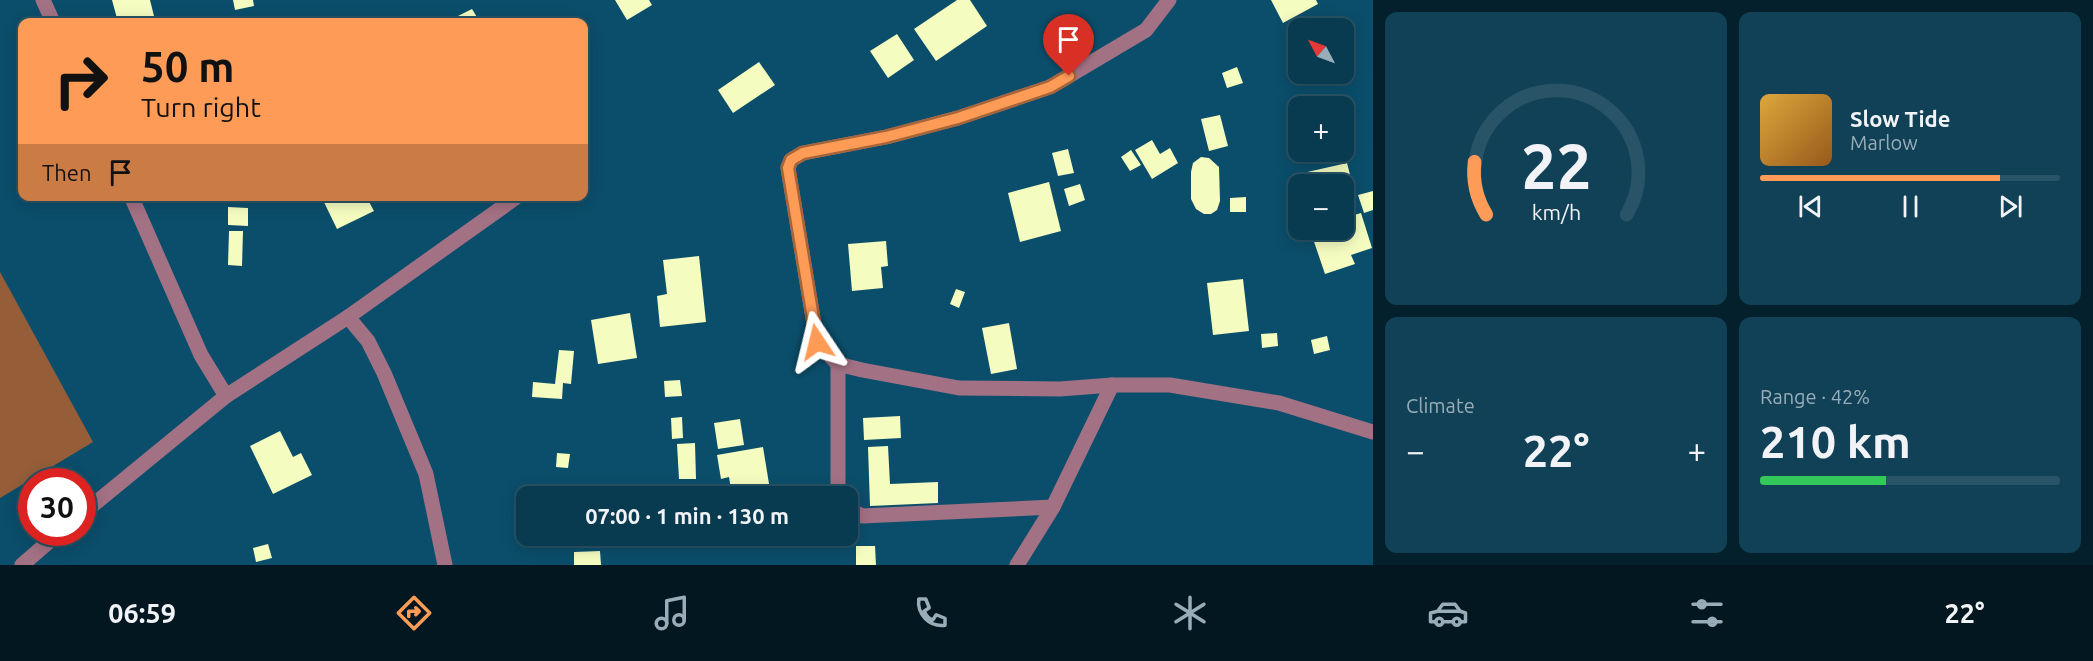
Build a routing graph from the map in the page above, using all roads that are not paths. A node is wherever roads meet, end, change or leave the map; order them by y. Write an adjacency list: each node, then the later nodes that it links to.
1 (43, 0): 3 (street)
2 (1168, 0): 7 (street)
3 (51, 18)
4 (133, 201): 9 (street)
5 (511, 201): 6 (street)
6 (348, 317): 9 (street); 17 (street)
7 (838, 364): 8 (street); 11 (street)
8 (1112, 386): 10 (street); 13 (street)
9 (226, 396): 12 (street)
10 (1373, 432)
11 (837, 486)
12 (96, 503)
13 (1053, 507): 14 (street); 18 (street)
14 (858, 514)
15 (44, 546): 16 (street)
16 (22, 565)
17 (446, 565)
18 (1017, 565)

